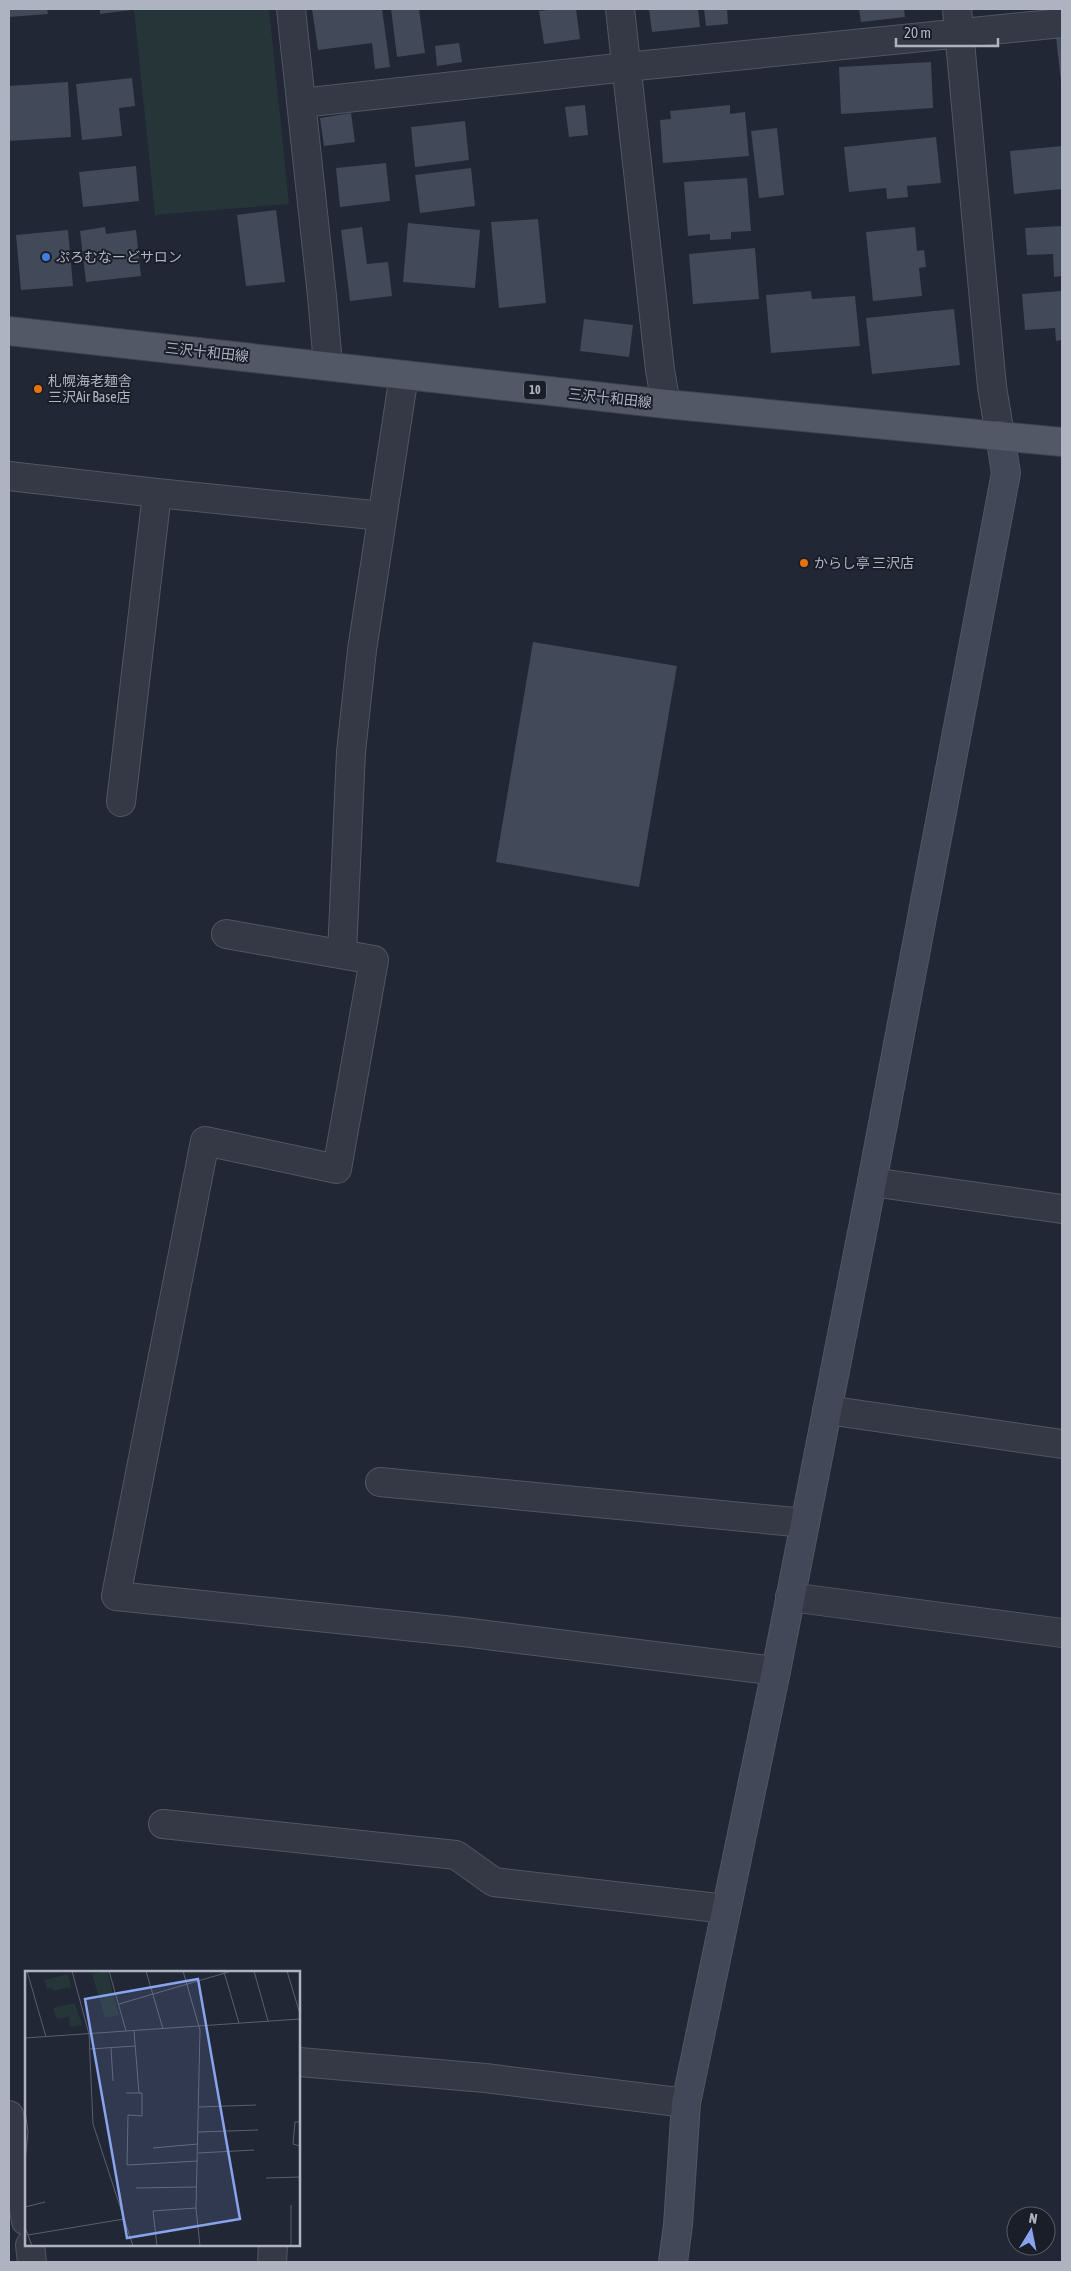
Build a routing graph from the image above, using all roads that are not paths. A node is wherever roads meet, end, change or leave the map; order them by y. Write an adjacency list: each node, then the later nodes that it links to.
1 (291, 9): 6 (street)
2 (620, 9): 5 (street)
3 (958, 22): 4 (street); 5 (street); 11 (street)
4 (1062, 24)
5 (626, 68): 6 (street); 10 (street)
6 (301, 103): 8 (street)
7 (9, 331): 8 (main road, 三沢十和田線 / 10)
8 (328, 365): 9 (main road, 三沢十和田線 / 10)
9 (404, 375): 10 (main road, 三沢十和田線 / 10); 15 (street)
10 (666, 404): 11 (main road, 三沢十和田線 / 10)
11 (1000, 435): 12 (main road, 三沢十和田線 / 10); 19 (street)
12 (1062, 442)
13 (9, 476): 14 (street)
14 (157, 493): 15 (street); 16 (street)
15 (382, 516): 18 (street)
16 (121, 802)
17 (226, 934): 18 (street)
18 (342, 954): 27 (street)
19 (872, 1182): 20 (street); 21 (street)
20 (1062, 1209)
21 (827, 1410): 22 (street); 24 (street)
22 (1062, 1444)
23 (380, 1482): 24 (street)
24 (805, 1522): 25 (street)
25 (790, 1597): 26 (street); 27 (street)
26 (1062, 1633)
27 (776, 1671): 29 (street)
28 (163, 1824): 29 (street)
29 (726, 1910): 31 (street)
30 (300, 2062): 31 (street)
31 (686, 2103): 38 (street)
32 (9, 2115): 33 (street)
33 (25, 2215)
34 (30, 2246): 36 (street)
35 (273, 2246): 37 (street)
36 (32, 2262)
37 (272, 2262)
38 (673, 2262)

